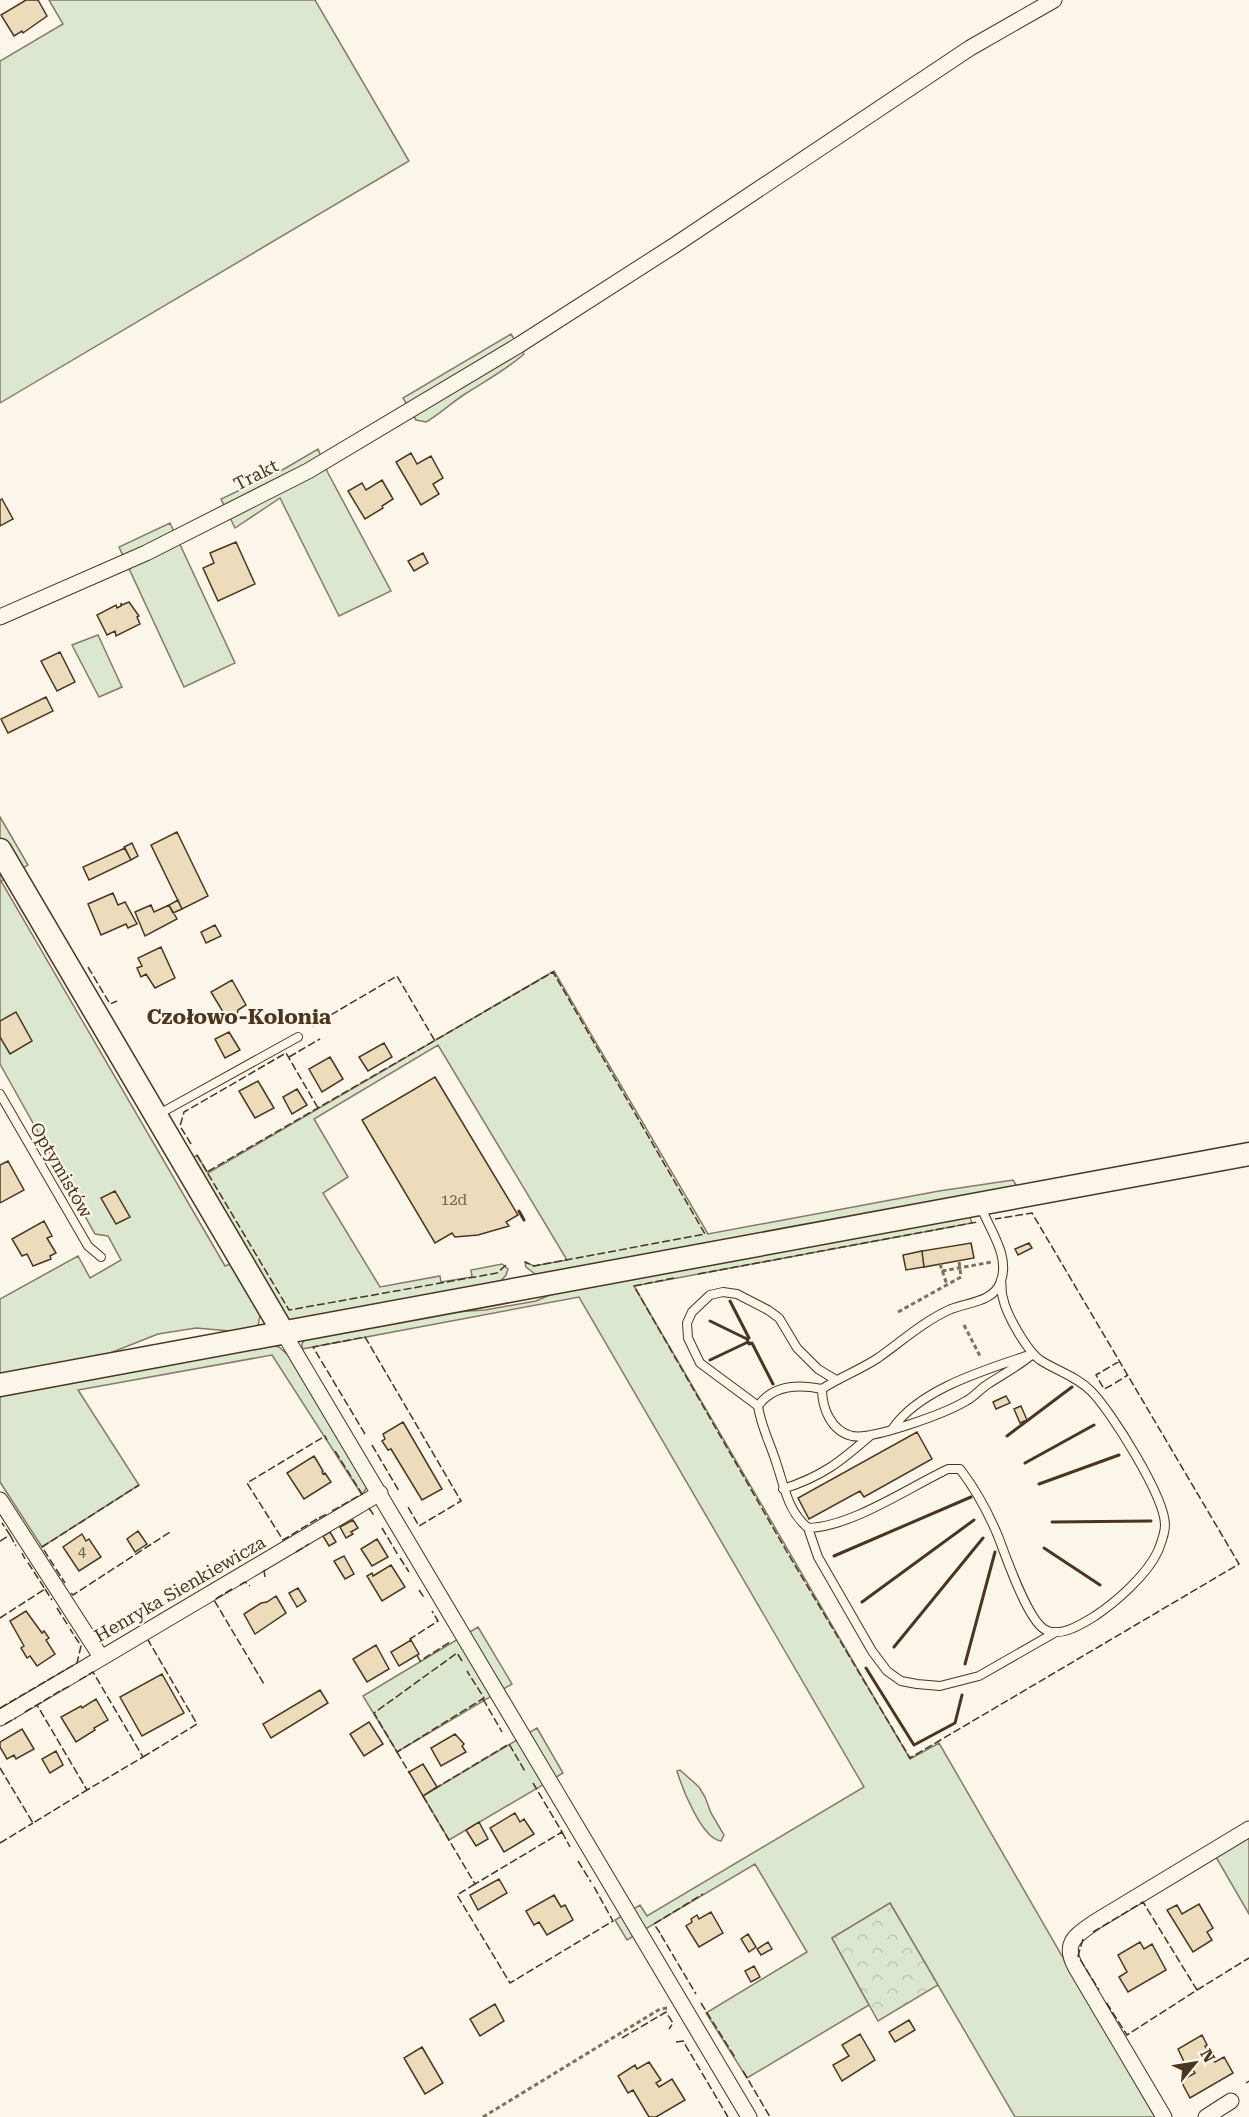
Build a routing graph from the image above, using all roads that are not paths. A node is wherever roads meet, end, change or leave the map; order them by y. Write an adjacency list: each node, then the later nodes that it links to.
1 (1054, 0): 2 (street, Trakt)
2 (0, 617)
3 (0, 850): 6 (main road)
4 (298, 1037): 6 (lane)
5 (0, 1094): 9 (lane, Optymistów)
6 (155, 1116): 11 (main road)
7 (1249, 1154): 8 (main road)
8 (979, 1203): 10 (lane); 11 (main road)
9 (101, 1257)
10 (1001, 1280): 12 (lane); 13 (lane)
11 (283, 1332): 14 (main road); 20 (street)
12 (1033, 1354): 17 (lane); 17 (lane); 23 (lane)
13 (836, 1380): 15 (lane); 16 (lane)
14 (0, 1385)
15 (822, 1389): 16 (lane); 18 (lane)
16 (758, 1406): 19 (lane)
17 (892, 1428): 18 (lane)
18 (872, 1435): 19 (lane)
19 (783, 1489): 22 (lane)
20 (380, 1493): 24 (street, Henryka Sienkiewicza); 28 (street)
21 (0, 1500): 24 (street)
22 (808, 1528): 23 (lane); 23 (lane)
23 (1056, 1632)
24 (101, 1657): 25 (street, Henryka Sienkiewicza)
25 (0, 1718)
26 (1249, 1829): 29 (street)
27 (1232, 2101): 30 (street)
28 (749, 2117)
29 (1164, 2117)
30 (1206, 2117)

